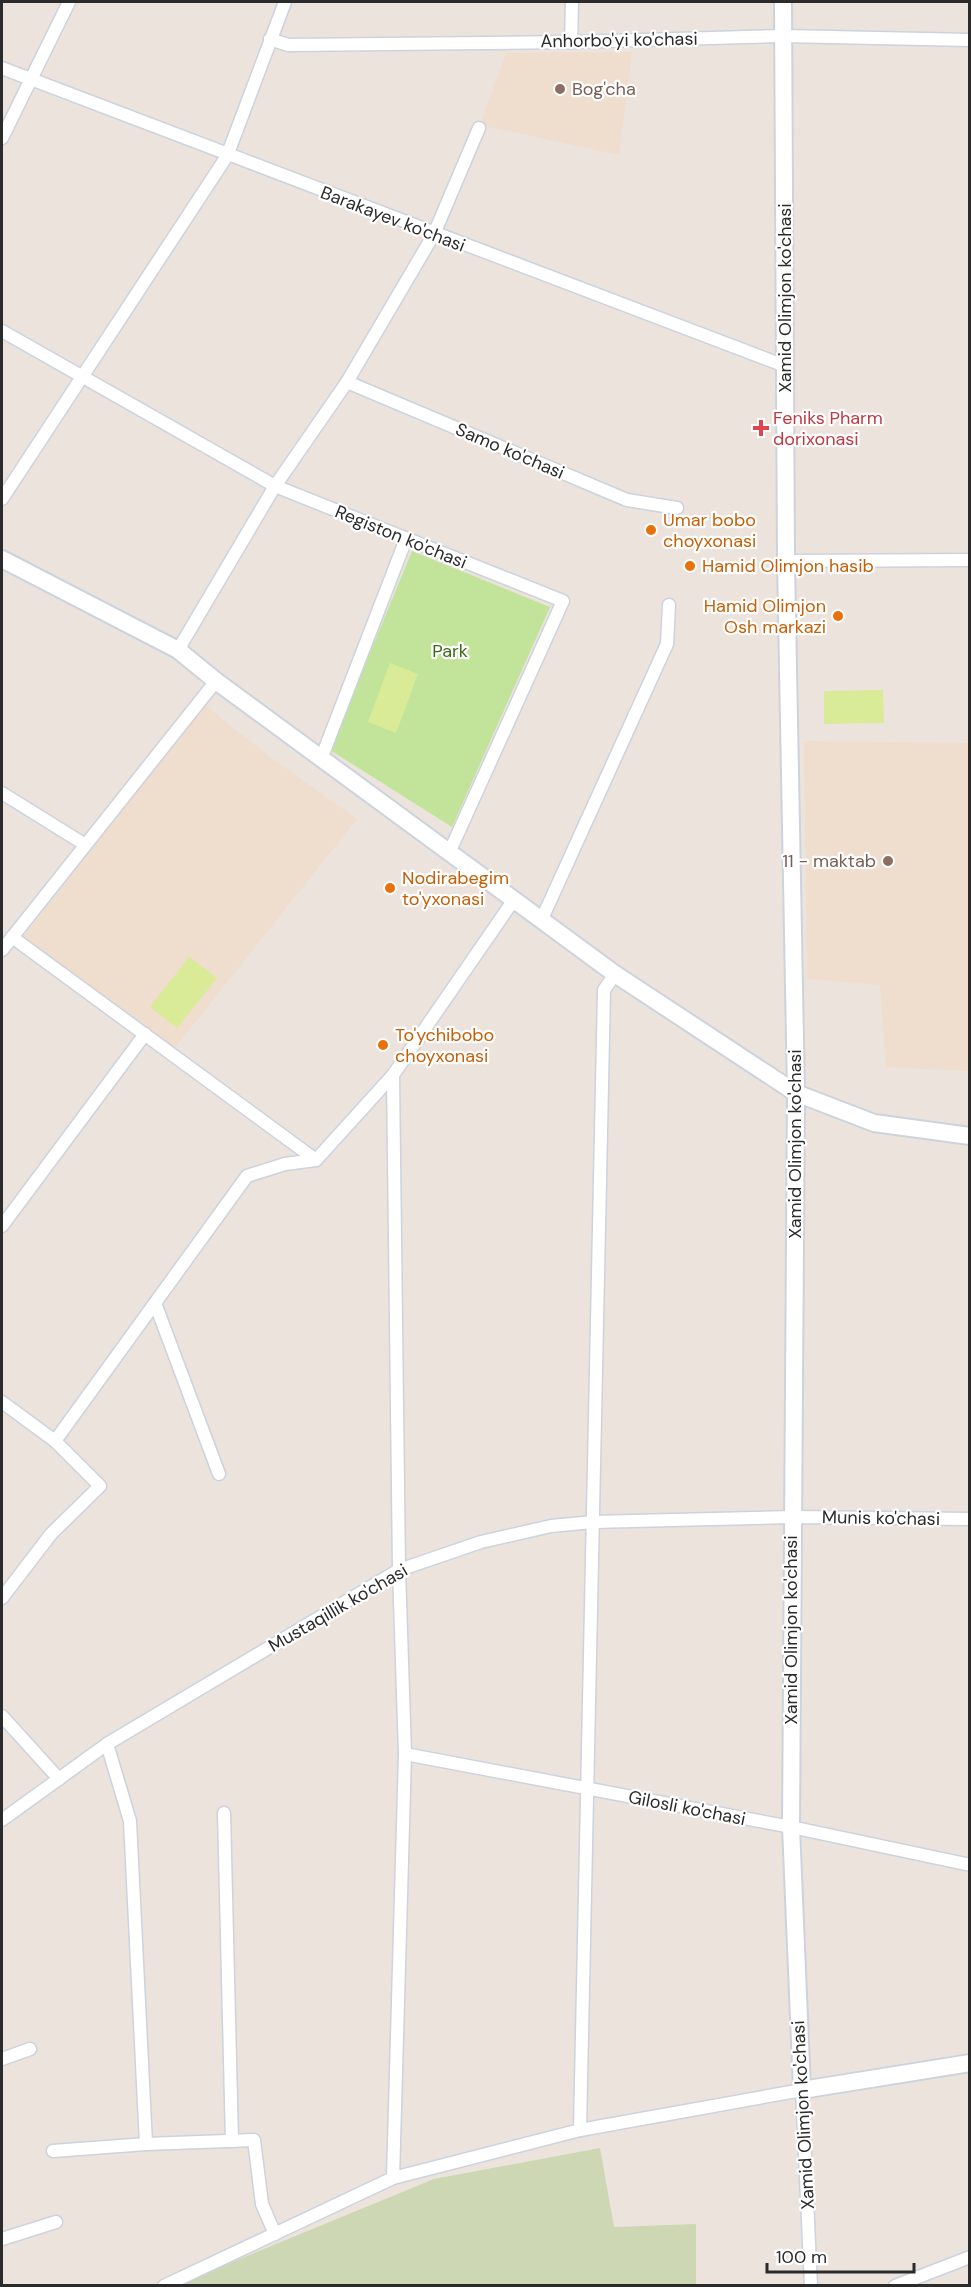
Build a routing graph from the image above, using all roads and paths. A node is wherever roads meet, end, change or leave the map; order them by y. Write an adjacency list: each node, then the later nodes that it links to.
1 (69, 2): 10 (street)
2 (285, 2): 6 (street)
3 (572, 2): 8 (street)
4 (783, 2): 5 (main road, Xamid Olimjon ko'chasi)
5 (783, 36): 7 (street, Anhorbo'yi ko'chasi); 8 (street, Anhorbo'yi ko'chasi); 16 (main road, Xamid Olimjon ko'chasi)
6 (270, 39): 8 (street, Anhorbo'yi ko'chasi); 13 (street)
7 (969, 40)
8 (571, 42)
9 (2, 68): 10 (street, Barakayev ko'chasi)
10 (32, 80): 12 (street); 13 (street, Barakayev ko'chasi)
11 (479, 129): 14 (street)
12 (2, 138)
13 (227, 156): 14 (street, Barakayev ko'chasi); 17 (street)
14 (434, 234): 16 (street, Barakayev ko'chasi); 18 (street)
15 (2, 331): 17 (street, Registon ko'chasi)
16 (785, 366): 25 (main road, Xamid Olimjon ko'chasi)
17 (82, 377): 19 (street, Registon ko'chasi); 20 (street)
18 (347, 382): 19 (street); 21 (street, Samo ko'chasi)
19 (275, 486): 22 (street, Registon ko'chasi); 27 (street)
20 (2, 499)
21 (677, 508)
22 (406, 539): 29 (street); 32 (street, Registon ko'chasi)
23 (2, 559): 27 (main road)
24 (969, 560): 25 (street)
25 (786, 561): 40 (main road, Xamid Olimjon ko'chasi)
26 (669, 605): 34 (street)
27 (178, 650): 28 (main road)
28 (216, 681): 29 (main road); 31 (street)
29 (321, 759): 32 (main road)
30 (2, 793): 31 (street)
31 (84, 844): 35 (street)
32 (448, 853): 33 (main road)
33 (513, 901): 34 (main road); 39 (street)
34 (541, 921): 37 (main road)
35 (12, 937): 36 (street); 38 (street)
36 (2, 950)
37 (615, 974): 40 (main road); 50 (street)
38 (145, 1034): 42 (street); 43 (street)
39 (393, 1075): 42 (street); 51 (street)
40 (796, 1093): 41 (main road); 48 (main road, Xamid Olimjon ko'chasi)
41 (969, 1136)
42 (316, 1160): 44 (street)
43 (2, 1226)
44 (155, 1303): 46 (street); 47 (street)
45 (2, 1402): 46 (street)
46 (55, 1441): 52 (street)
47 (219, 1474)
48 (792, 1517): 49 (street, Munis ko'chasi); 50 (street, Mustaqillik ko'chasi); 60 (main road, Xamid Olimjon ko'chasi)
49 (969, 1519)
50 (593, 1522): 51 (street, Mustaqillik ko'chasi); 57 (street)
51 (399, 1570): 54 (street, Mustaqillik ko'chasi); 55 (street)
52 (2, 1598)
53 (2, 1716): 56 (street)
54 (107, 1744): 56 (street, Mustaqillik ko'chasi); 68 (street)
55 (405, 1754): 57 (street, Gilosli ko'chasi); 70 (street)
56 (59, 1779): 59 (street, Mustaqillik ko'chasi)
57 (589, 1789): 60 (street, Gilosli ko'chasi); 66 (street)
58 (224, 1813): 67 (street)
59 (2, 1820)
60 (791, 1827): 61 (street, Gilosli ko'chasi); 65 (main road, Xamid Olimjon ko'chasi)
61 (969, 1865)
62 (30, 2049): 63 (street)
63 (2, 2059)
64 (969, 2063): 65 (main road)
65 (802, 2090): 66 (street); 76 (street, Xamid Olimjon ko'chasi)
66 (580, 2130): 70 (street)
67 (232, 2141): 68 (street); 72 (street)
68 (146, 2144): 69 (street)
69 (52, 2151)
70 (393, 2178): 72 (street)
71 (56, 2222): 73 (street)
72 (276, 2234): 75 (street)
73 (2, 2240)
74 (969, 2257): 77 (street)
75 (164, 2286)
76 (811, 2286)
77 (896, 2286)

